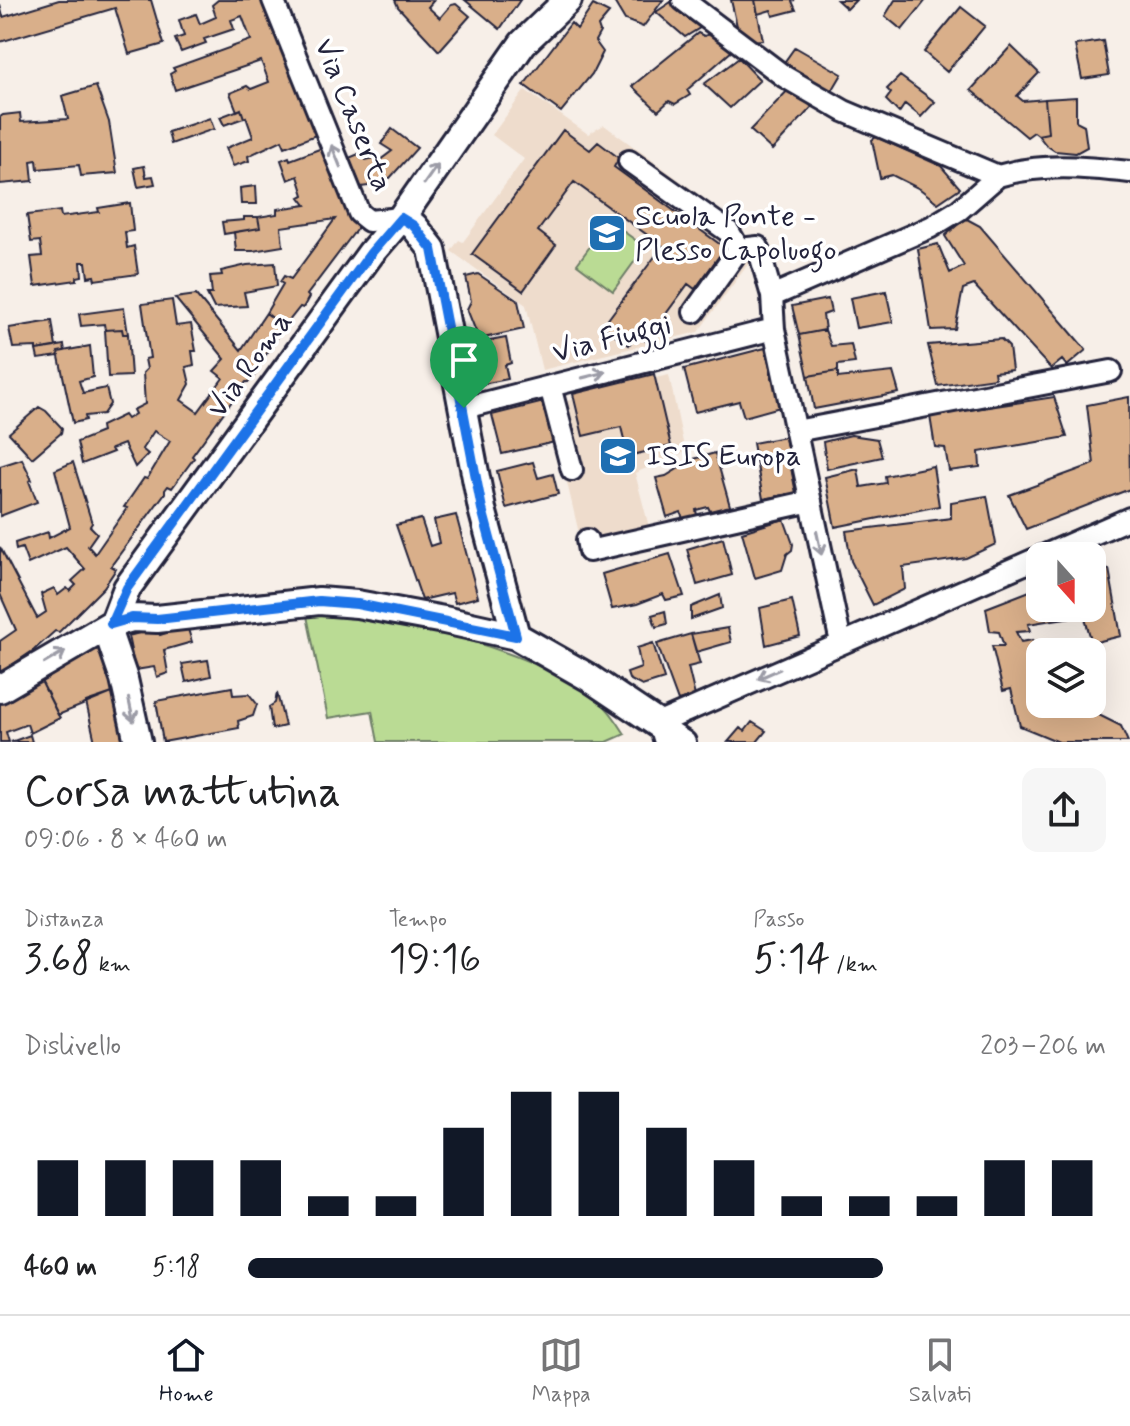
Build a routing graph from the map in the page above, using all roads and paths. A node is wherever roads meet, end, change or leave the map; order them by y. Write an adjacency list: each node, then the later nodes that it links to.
1 (273, 0): 9 (street, Via Caserta, one-way to 1)
2 (547, 0): 5 (main road)
3 (568, 0): 5 (main road)
4 (683, 0): 8 (street)
5 (523, 43): 9 (main road, Via Roma, one-way to 5)
6 (629, 161): 10 (street)
7 (1130, 172): 8 (street)
8 (998, 176): 11 (street)
9 (401, 218): 16 (main road); 24 (main road, Via Roma)
10 (739, 249): 11 (street); 12 (street)
11 (772, 296): 13 (street)
12 (694, 312)
13 (774, 329): 15 (street, Via Fiuggi, one-way to 13); 17 (street)
14 (1111, 371): 17 (street)
15 (550, 386): 16 (street, Via Fiuggi); 18 (street)
16 (464, 408): 25 (main road)
17 (796, 431): 19 (street)
18 (572, 470)
19 (811, 501): 22 (street); 26 (street, one-way to 26)
20 (1130, 518): 21 (street)
21 (1075, 542)
22 (588, 546)
23 (1026, 563): 26 (street)
24 (111, 624): 25 (main road); 27 (main road, one-way to 24); 29 (main road, one-way to 29)
25 (516, 636): 28 (main road)
26 (841, 643): 28 (street, one-way to 28)
27 (0, 689)
28 (668, 734)
29 (138, 742)

